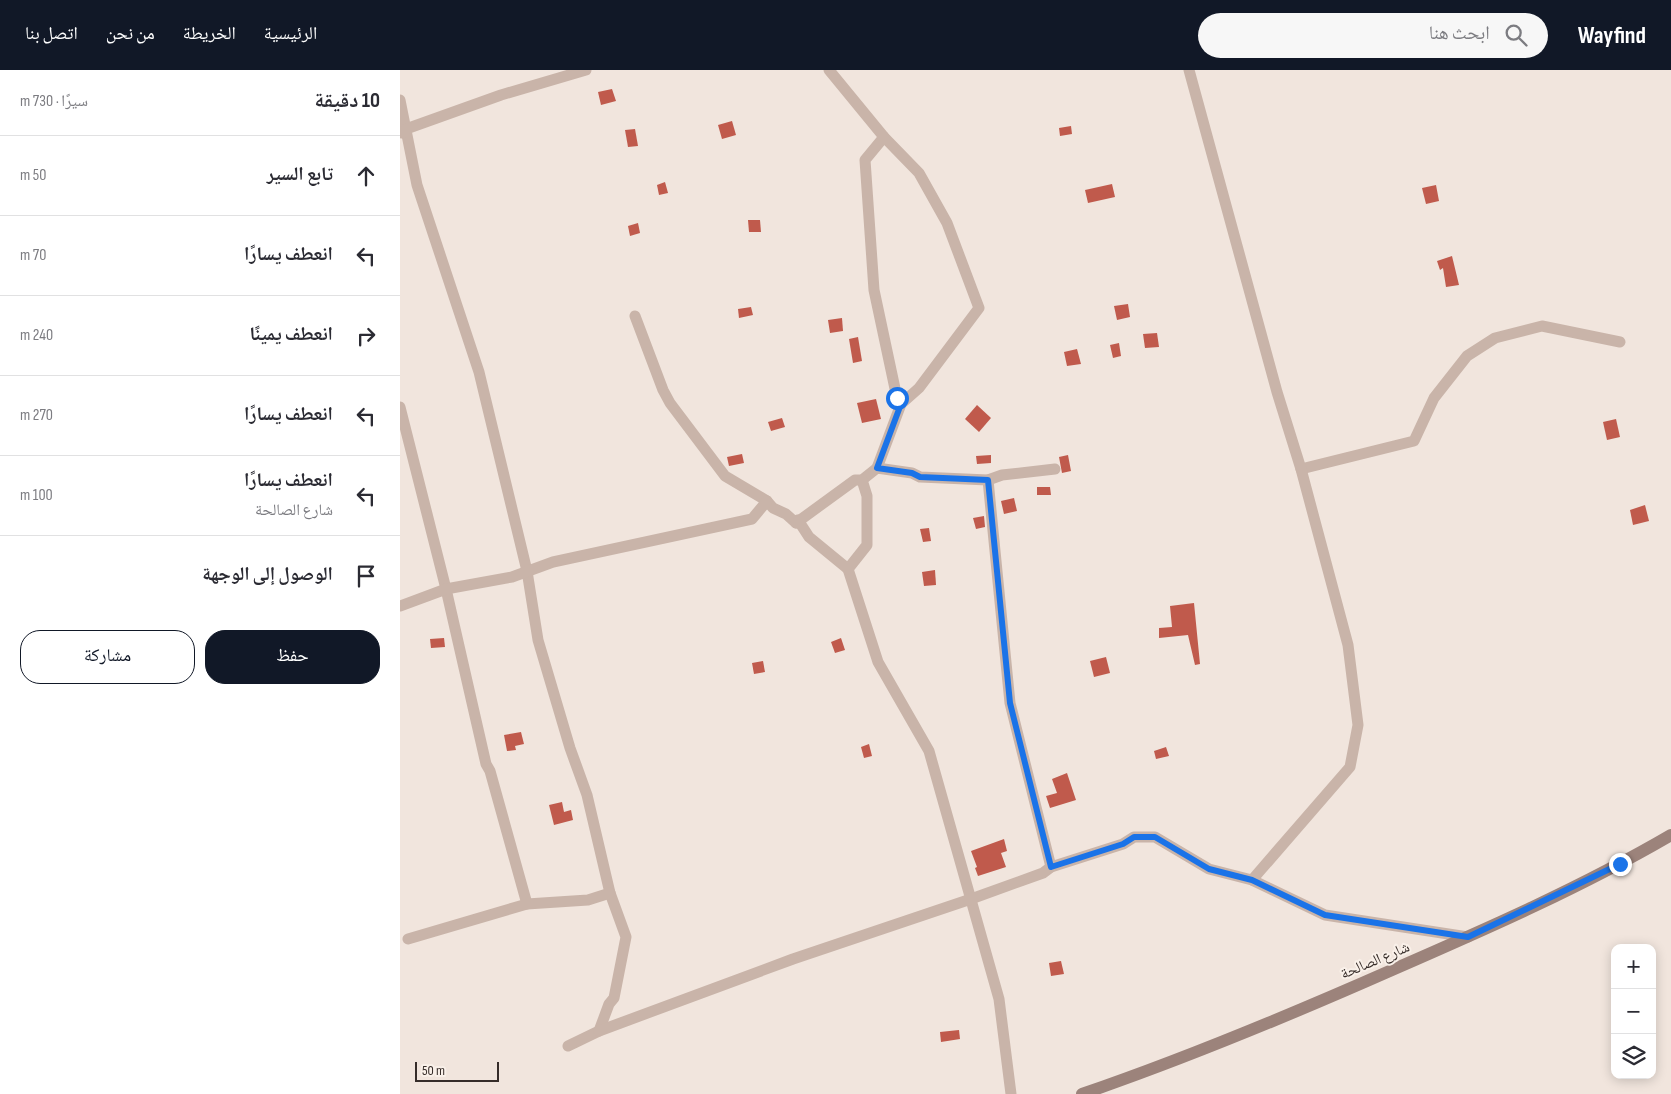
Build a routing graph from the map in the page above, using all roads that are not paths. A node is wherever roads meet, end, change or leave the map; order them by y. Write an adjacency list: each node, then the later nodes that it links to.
1 (586, 70): 5 (street)
2 (829, 70): 6 (street)
3 (1189, 70): 12 (street)
4 (400, 100): 5 (street)
5 (403, 132): 19 (street)
6 (884, 137): 9 (street); 9 (street)
7 (635, 316): 16 (street)
8 (1620, 342): 12 (street)
9 (901, 404): 11 (street)
10 (400, 407): 20 (street)
11 (877, 468): 14 (street); 15 (street)
12 (1301, 468): 24 (street)
13 (1055, 469): 15 (street)
14 (862, 480): 17 (street); 18 (street)
15 (988, 480): 23 (street)
16 (767, 501): 17 (street); 19 (street)
17 (797, 522): 18 (street)
18 (848, 568): 26 (street)
19 (527, 571): 20 (street); 25 (street)
20 (446, 589): 21 (street); 27 (street)
21 (400, 606)
22 (1671, 835): 28 (main road, شارع الصالحة)
23 (1051, 867): 24 (street); 26 (street)
24 (1252, 880): 28 (street)
25 (610, 893): 27 (street); 30 (street)
26 (971, 899): 30 (street); 32 (street)
27 (527, 904): 29 (street)
28 (1468, 937): 33 (main road, شارع الصالحة)
29 (408, 939)
30 (599, 1031): 31 (street)
31 (568, 1046)
32 (1011, 1094)
33 (1082, 1094)

